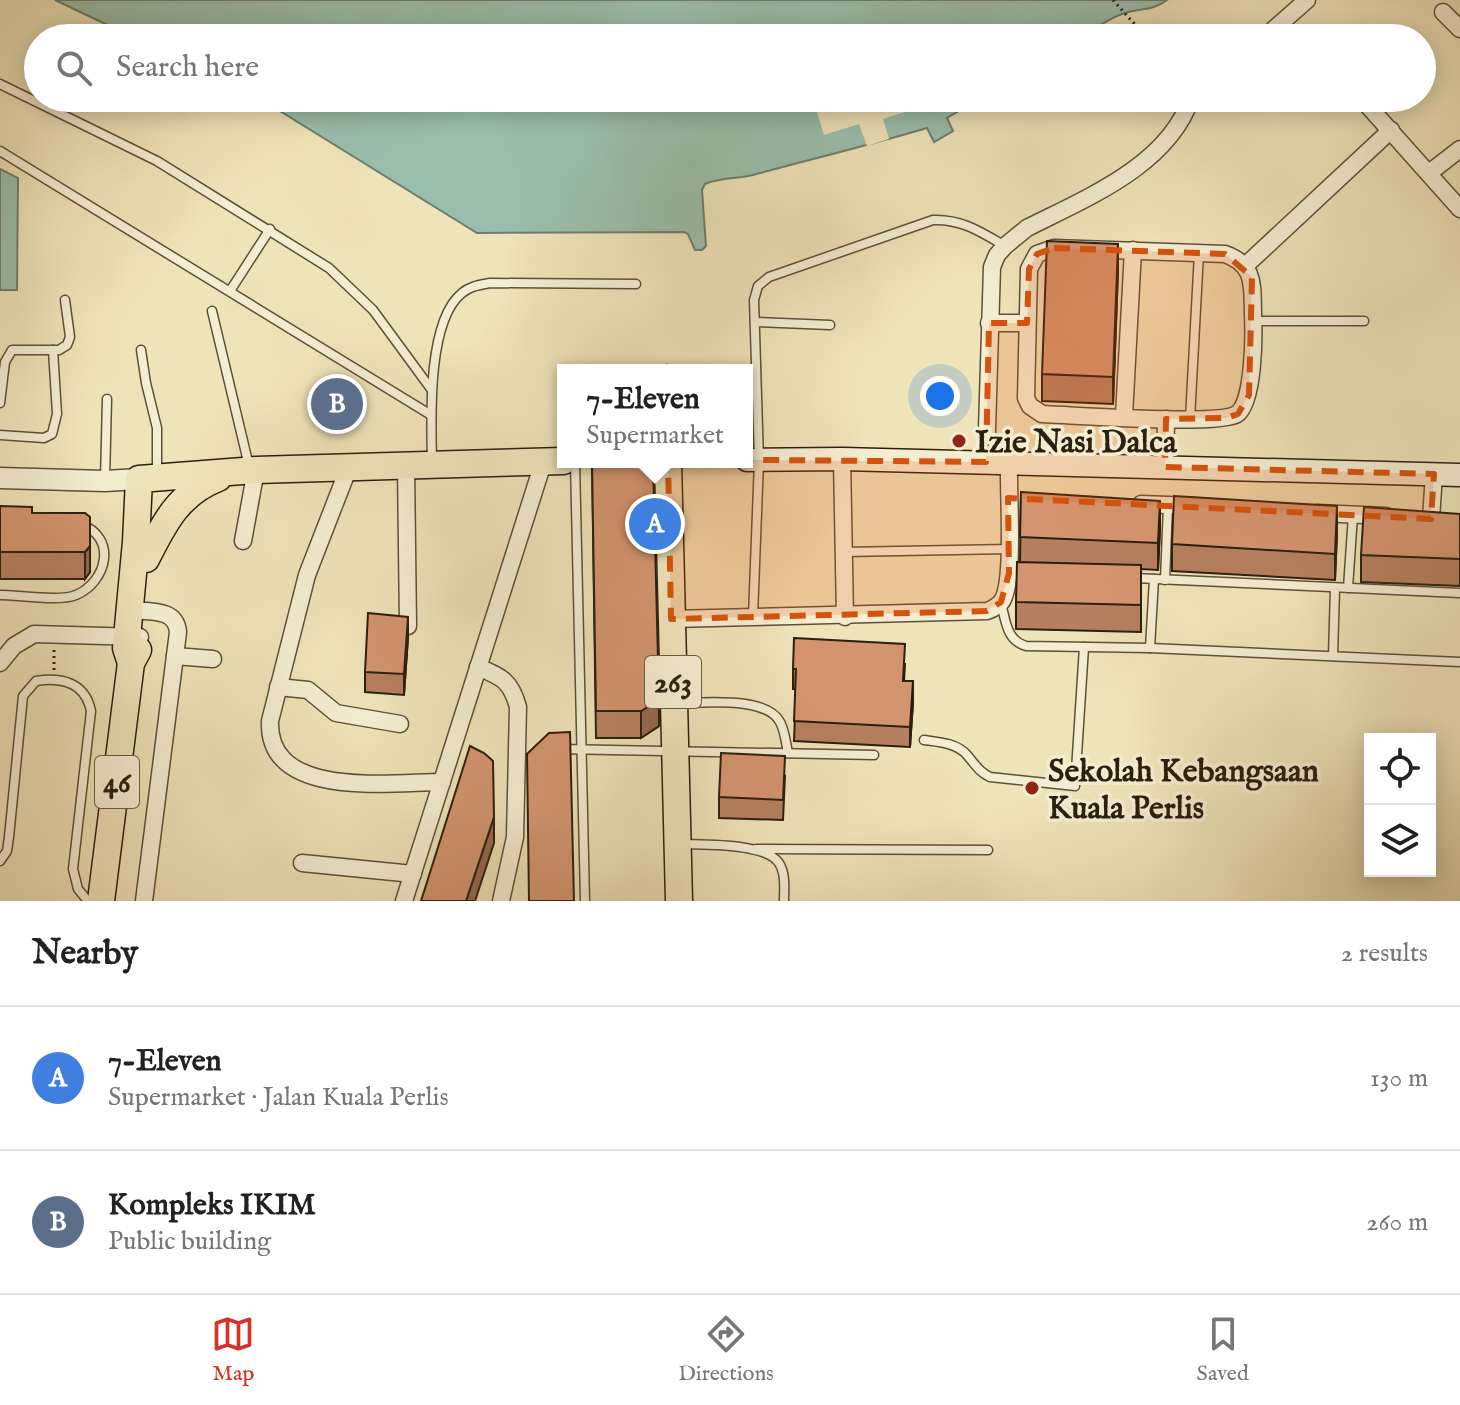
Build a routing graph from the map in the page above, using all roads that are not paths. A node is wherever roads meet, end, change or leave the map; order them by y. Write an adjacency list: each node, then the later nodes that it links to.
1 (1307, 0): 3 (street)
2 (1443, 12): 4 (street)
3 (1280, 24)
4 (1460, 29)
5 (0, 84): 6 (lane)
6 (24, 96)
7 (57, 112): 15 (lane)
8 (1186, 112): 16 (street)
9 (1374, 112): 10 (street)
10 (1391, 130): 13 (street); 19 (street)
11 (1460, 149): 13 (street)
12 (0, 151): 21 (lane)
13 (1429, 173): 14 (street)
14 (1460, 209)
15 (270, 229): 21 (lane); 32 (lane)
16 (1005, 246): 26 (lane); 27 (street)
17 (1133, 250): 18 (street); 28 (street); 36 (street)
18 (1199, 252): 19 (street); 38 (lane)
19 (1245, 266): 24 (street)
20 (636, 284): 32 (lane)
21 (230, 291): 35 (lane)
22 (65, 300): 30 (lane)
23 (212, 311): 50 (lane)
24 (1254, 321): 25 (lane); 38 (street)
25 (1364, 321)
26 (755, 322): 29 (lane); 42 (lane)
27 (989, 323): 28 (street); 43 (street)
28 (1027, 323): 36 (street)
29 (830, 325)
30 (53, 350): 34 (lane); 39 (lane)
31 (141, 350): 54 (lane)
32 (431, 389): 35 (lane)
33 (107, 399): 55 (lane)
34 (0, 403)
35 (431, 415): 45 (lane)
36 (1124, 416): 37 (street)
37 (1166, 419): 38 (street); 47 (street)
38 (1190, 419)
39 (0, 435)
40 (842, 459): 42 (main road); 43 (main road); 64 (street)
41 (553, 461): 45 (main road); 86 (street)
42 (753, 461): 74 (lane)
43 (986, 462): 44 (main road)
44 (1009, 464): 47 (main road); 63 (street)
45 (419, 466): 46 (main road); 78 (street)
46 (349, 467): 50 (main road); 87 (street)
47 (1165, 467): 51 (main road)
48 (575, 468): 92 (lane)
49 (668, 468): 76 (main road, 263)
50 (246, 471): 54 (main road); 62 (street); 65 (main road)
51 (1434, 474): 52 (main road); 60 (street)
52 (1460, 475)
53 (0, 478): 55 (street)
54 (149, 479): 55 (street); 65 (main road, 46); 77 (main road, 46)
55 (105, 481)
56 (1124, 503): 57 (street)
57 (1168, 505): 58 (street); 68 (lane)
58 (1214, 507)
59 (1306, 512): 60 (street)
60 (1353, 515): 70 (lane)
61 (71, 522): 72 (lane)
62 (243, 541)
63 (1009, 549): 64 (lane); 73 (street)
64 (844, 552): 75 (street)
65 (146, 559): 77 (main road, 46)
66 (1125, 578): 67 (lane)
67 (1154, 579): 68 (lane); 80 (lane)
68 (1165, 580): 69 (lane)
69 (1335, 588): 70 (lane); 82 (lane)
70 (1348, 588): 71 (lane)
71 (1460, 593)
72 (0, 595)
73 (1001, 602): 75 (street); 79 (lane)
74 (753, 616): 75 (street); 76 (street)
75 (845, 617)
76 (671, 619): 88 (main road, 263)
77 (135, 623): 81 (street); 85 (street); 105 (main road, 46)
78 (408, 626)
79 (1084, 647): 80 (lane); 90 (lane)
80 (1150, 648): 82 (lane)
81 (175, 656): 83 (street); 106 (street)
82 (1333, 656): 84 (lane)
83 (213, 659)
84 (1460, 662)
85 (0, 663)
86 (478, 667): 96 (street); 103 (street)
87 (278, 687): 89 (street); 96 (street)
88 (674, 702): 93 (main road, 263); 94 (lane)
89 (400, 724)
90 (924, 740)
91 (550, 749): 92 (lane)
92 (582, 749): 93 (lane); 108 (lane)
93 (675, 751): 94 (lane); 97 (main road, 263)
94 (788, 753): 95 (lane)
95 (874, 755)
96 (448, 774): 102 (street)
97 (677, 843): 98 (lane); 109 (main road, 263)
98 (756, 849): 99 (lane); 110 (lane)
99 (988, 850)
100 (0, 861): 104 (lane)
101 (302, 863): 102 (street)
102 (413, 874): 107 (street)
103 (505, 898)
104 (88, 901)
105 (101, 901)
106 (144, 901)
107 (404, 901)
108 (585, 901)
109 (679, 901)
110 (784, 901)

